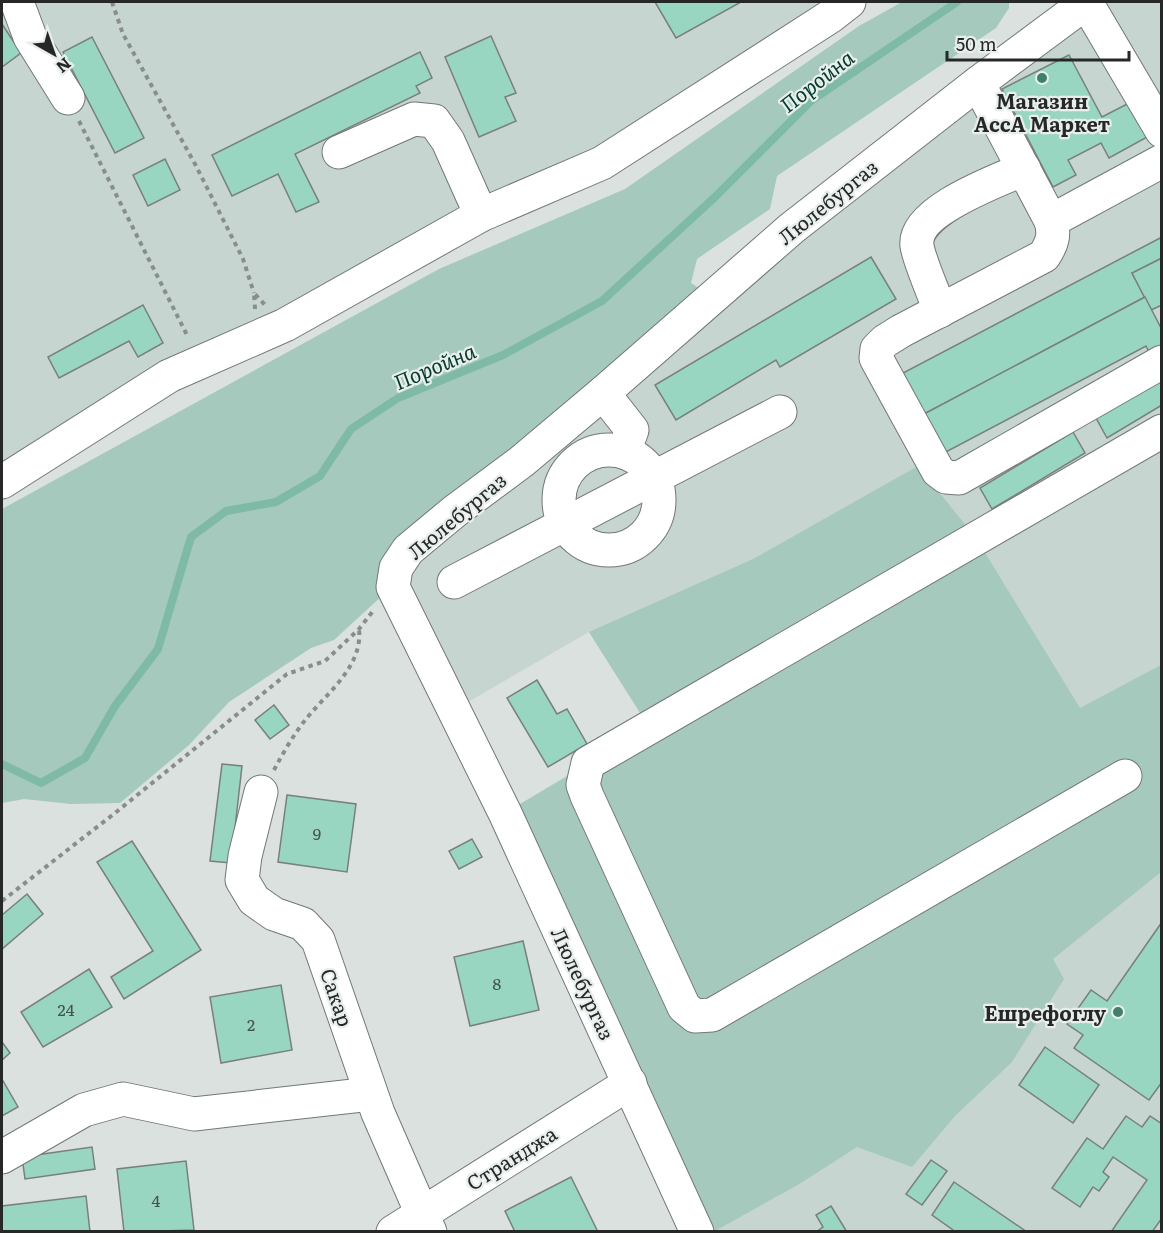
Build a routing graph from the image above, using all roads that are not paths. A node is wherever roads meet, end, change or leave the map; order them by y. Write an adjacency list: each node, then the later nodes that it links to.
1 (16, 2): 5 (street)
2 (849, 2): 10 (street)
3 (1086, 2): 4 (street, Люлебургаз); 6 (street)
4 (978, 82): 9 (street); 14 (street, Люлебургаз)
5 (68, 98)
6 (1161, 131)
7 (339, 152): 10 (street)
8 (1161, 161): 11 (street)
9 (1024, 168): 11 (street); 12 (street)
10 (481, 215): 19 (street)
11 (1052, 221): 12 (street)
12 (940, 311): 13 (street)
13 (1161, 362)
14 (603, 393): 17 (street); 24 (street, Люлебургаз)
15 (780, 412): 18 (street)
16 (1161, 431): 22 (street)
17 (624, 452): 18 (street); 20 (street)
18 (654, 478): 20 (street); 20 (street)
19 (2, 482)
20 (565, 524): 21 (street)
21 (454, 582)
22 (1125, 776)
23 (261, 792): 25 (street, Сакар)
24 (630, 1083): 27 (street, Странджа); 29 (street, Люлебургаз)
25 (371, 1094): 26 (street); 27 (street, Сакар)
26 (2, 1157)
27 (425, 1222): 28 (street, Странджа)
28 (393, 1232)
29 (698, 1232)

